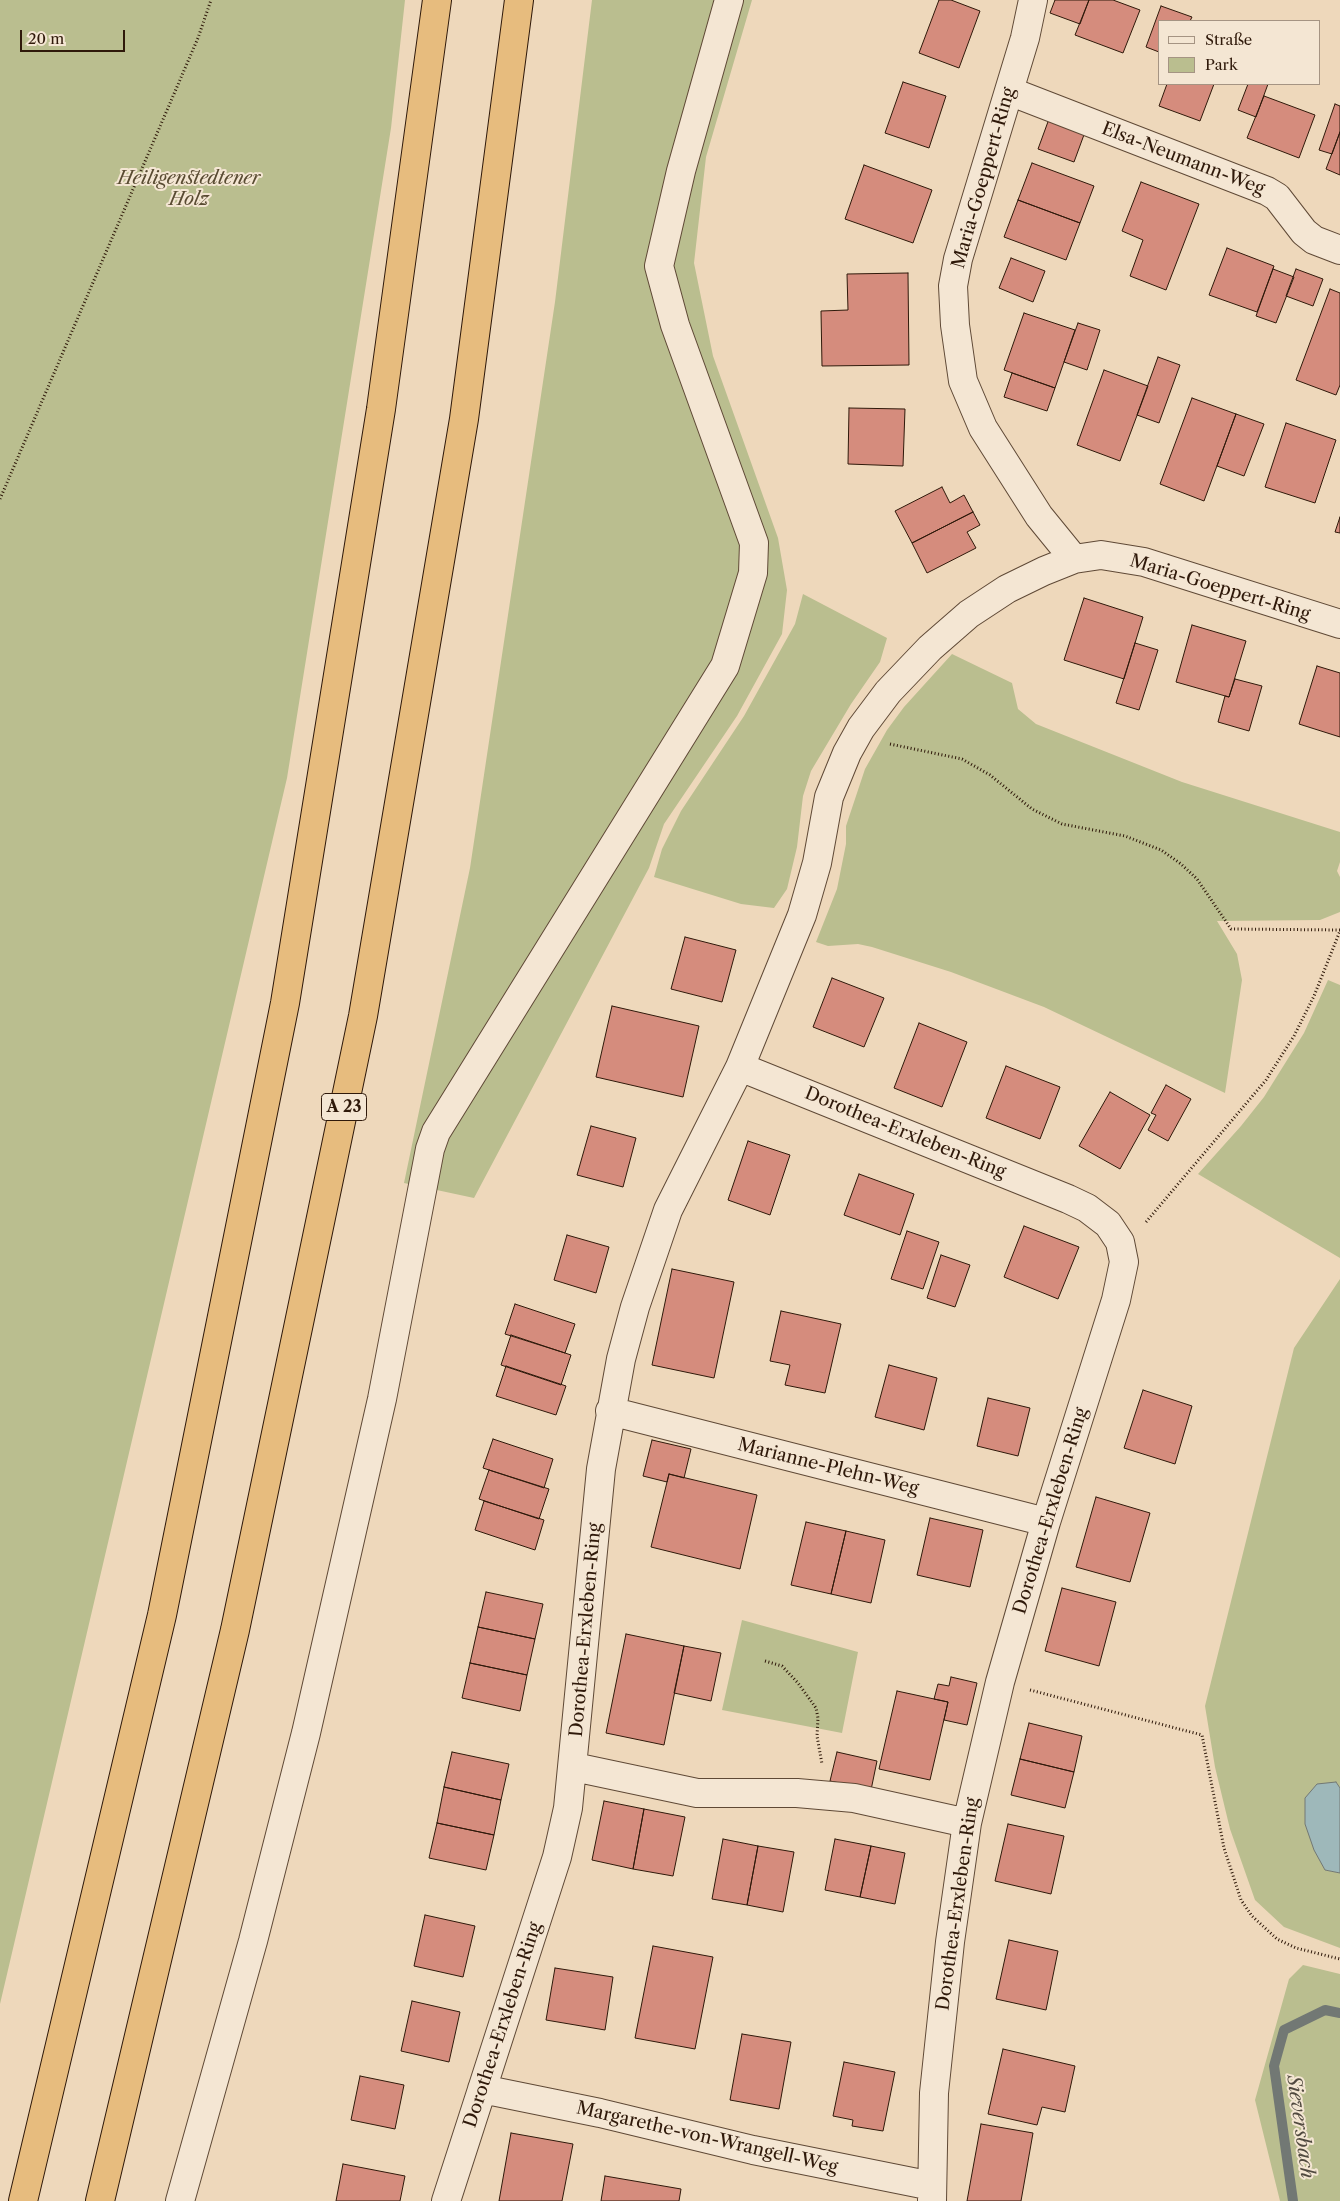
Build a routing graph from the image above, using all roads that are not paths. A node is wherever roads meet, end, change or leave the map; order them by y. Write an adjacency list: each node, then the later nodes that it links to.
1 (437, 0): 16 (highway)
2 (519, 0): 17 (highway, A 23)
3 (729, 0): 18 (street)
4 (1033, 0): 5 (street, Maria-Goeppert-Ring)
5 (1009, 91): 6 (street, Elsa-Neumann-Weg); 7 (street, Maria-Goeppert-Ring)
6 (1340, 250)
7 (1074, 559): 8 (street, Maria-Goeppert-Ring); 9 (street, Dorothea-Erxleben-Ring)
8 (1340, 624)
9 (740, 1067): 10 (street, Dorothea-Erxleben-Ring); 11 (street, Dorothea-Erxleben-Ring)
10 (610, 1412): 11 (street, Marianne-Plehn-Weg); 12 (street, Dorothea-Erxleben-Ring)
11 (1046, 1522): 13 (street, Dorothea-Erxleben-Ring)
12 (574, 1767): 13 (street); 14 (street, Dorothea-Erxleben-Ring)
13 (967, 1823): 15 (street, Dorothea-Erxleben-Ring)
14 (482, 2089): 15 (street, Margarethe-von-Wrangell-Weg); 19 (street, Dorothea-Erxleben-Ring)
15 (932, 2194)
16 (23, 2201)
17 (100, 2201)
18 (180, 2201)
19 (446, 2201)

